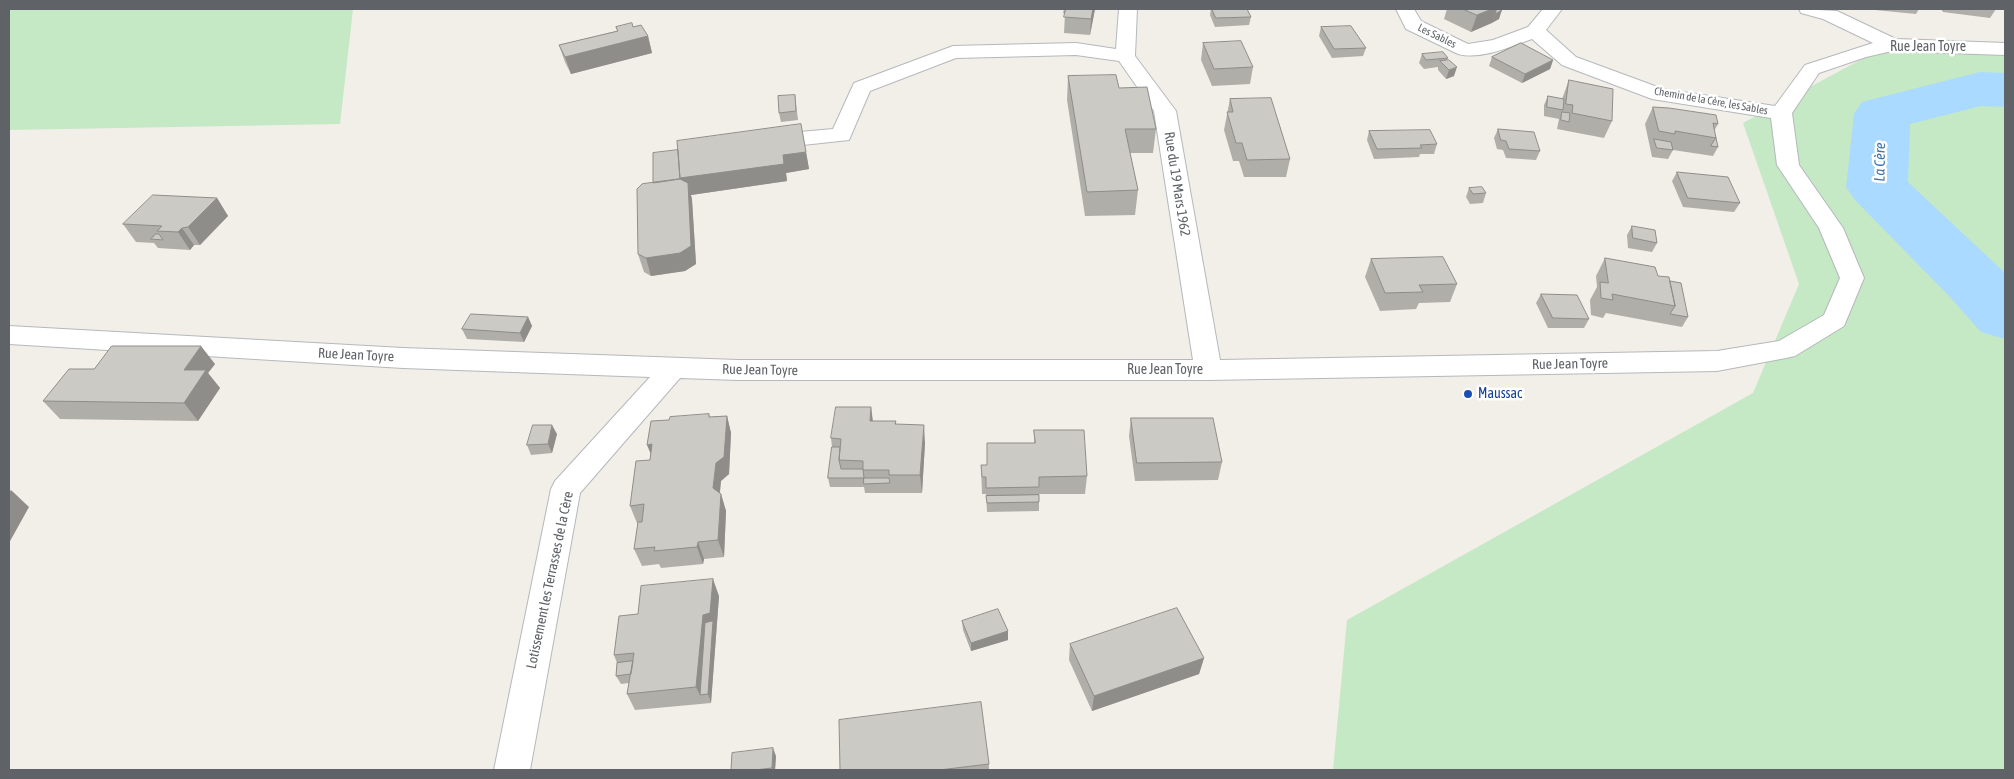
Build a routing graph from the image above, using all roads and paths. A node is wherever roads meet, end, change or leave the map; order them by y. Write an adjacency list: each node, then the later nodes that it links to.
1 (1128, 9): 8 (street)
2 (1405, 9): 5 (street, Les Sables)
3 (1553, 9): 5 (street)
4 (1808, 9): 6 (street)
5 (1536, 31): 9 (street, Chemin de la Cère, les Sables)
6 (1892, 45): 7 (street, Rue Jean Toyre); 9 (street, Rue Jean Toyre)
7 (2005, 49)
8 (1125, 56): 10 (street); 13 (street, Rue du 19 Mars 1962)
9 (1781, 113): 13 (street, Rue Jean Toyre)
10 (744, 144)
11 (9, 335): 12 (street, Rue Jean Toyre)
12 (673, 368): 13 (street, Rue Jean Toyre); 14 (street, Lotissement les Terrasses de la Cère)
13 (1208, 370)
14 (512, 770)

